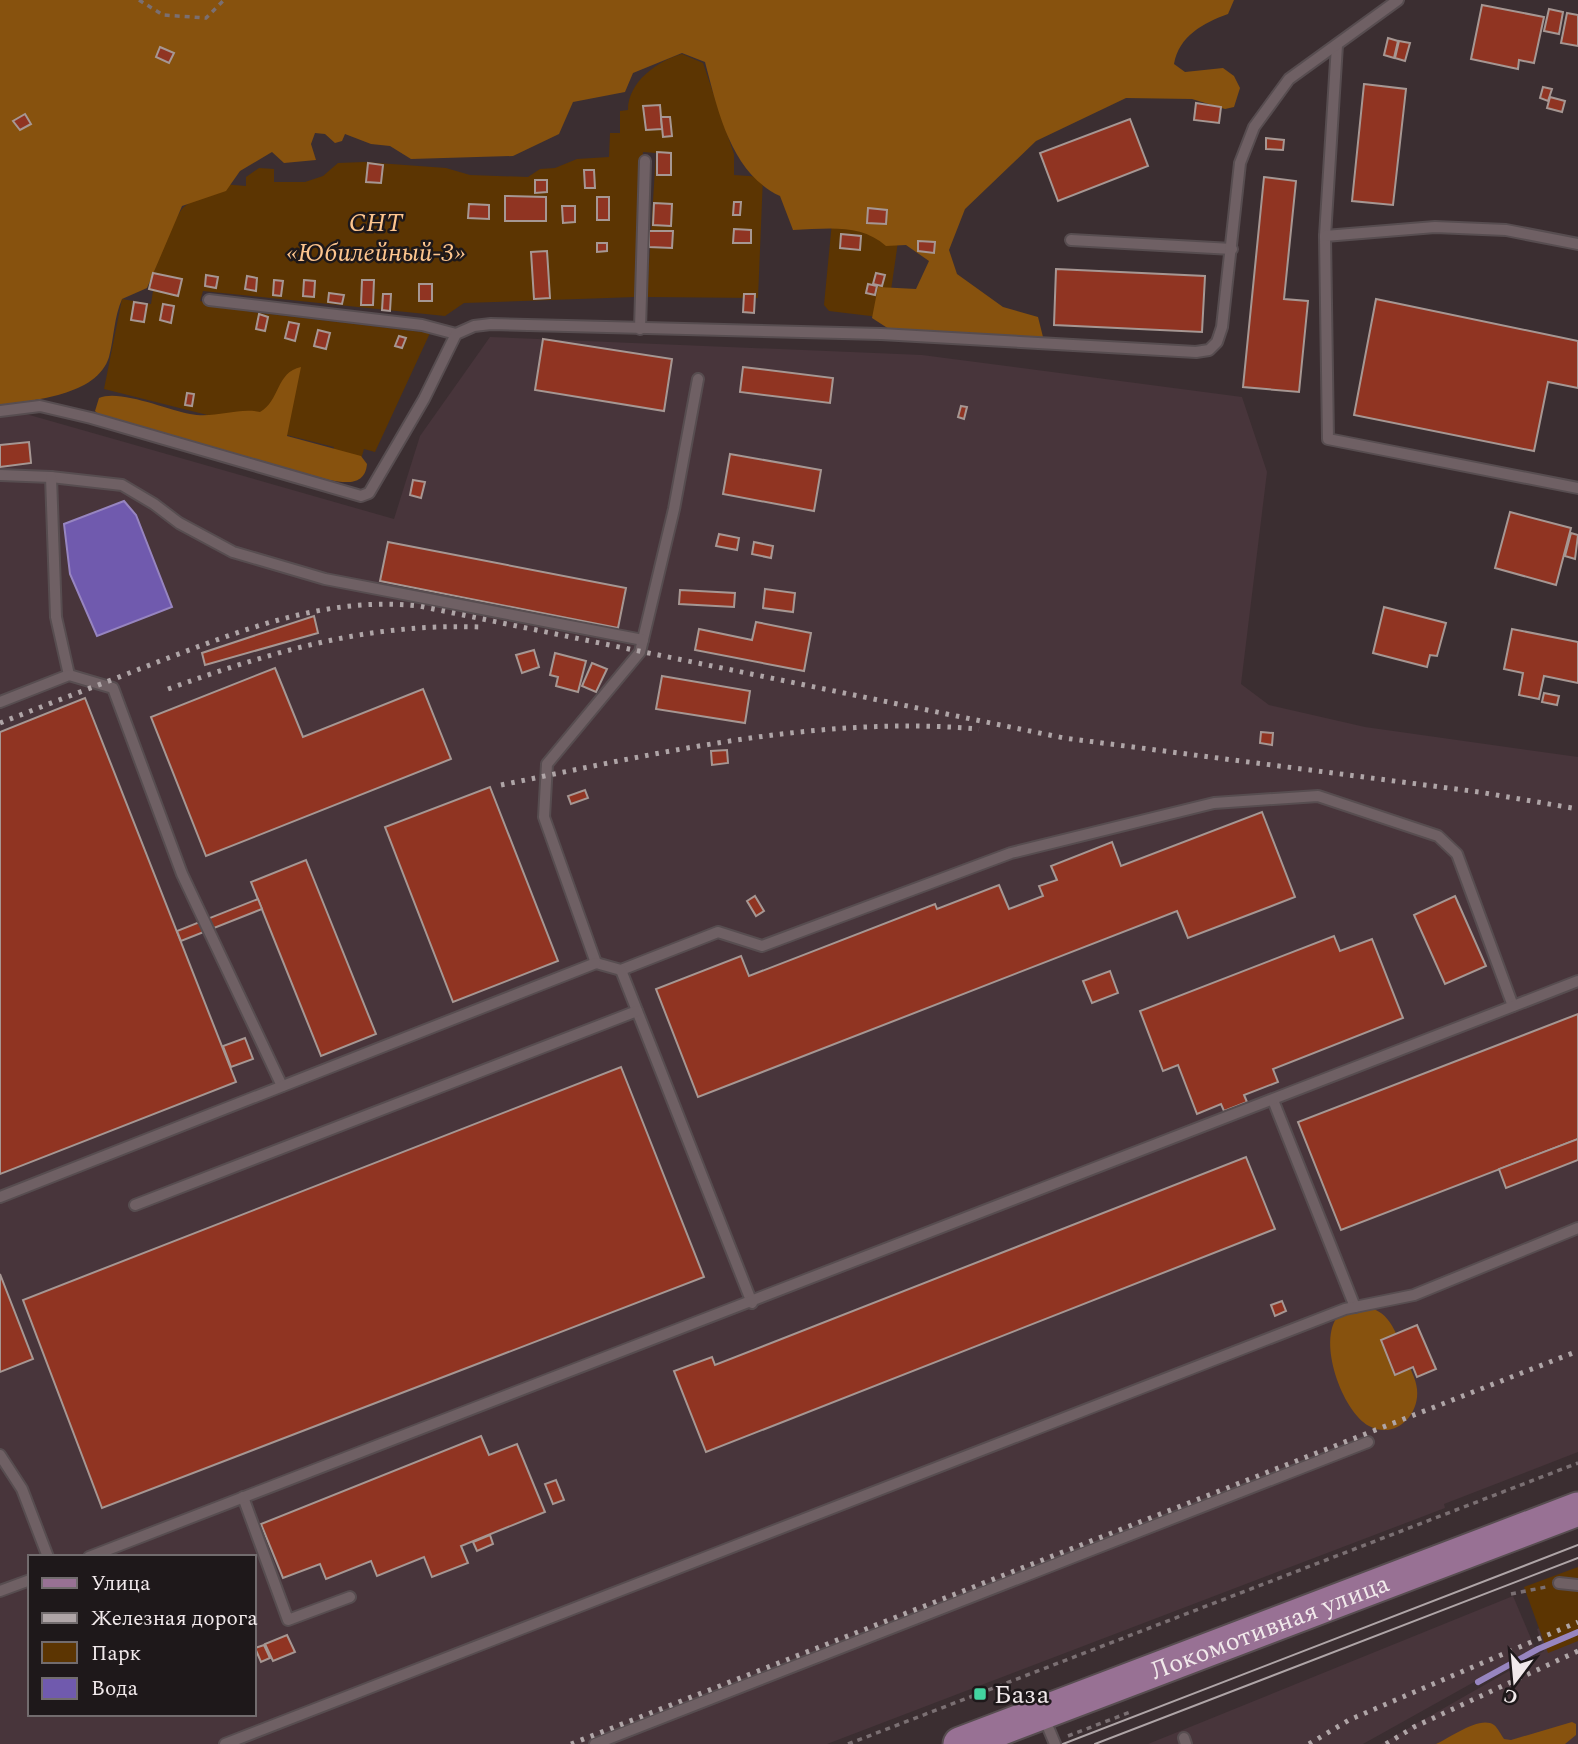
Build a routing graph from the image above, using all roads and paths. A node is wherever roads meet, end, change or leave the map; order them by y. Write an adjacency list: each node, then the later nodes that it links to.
1 (139, 0): 2 (path)
2 (224, 0)
3 (1398, 0): 4 (lane)
4 (1338, 45): 6 (lane); 9 (lane)
5 (645, 161): 11 (lane)
6 (1325, 236): 8 (lane); 17 (lane)
7 (1072, 240): 9 (lane)
8 (1578, 244)
9 (1232, 249): 11 (lane)
10 (209, 300): 12 (lane)
11 (640, 329): 12 (lane)
12 (456, 334): 14 (lane)
13 (698, 379): 18 (lane)
14 (0, 411)
15 (0, 475): 16 (lane)
16 (51, 477): 18 (lane); 19 (lane)
17 (1578, 488)
18 (643, 640): 21 (lane)
19 (69, 675): 20 (lane); 26 (lane)
20 (0, 702)
21 (596, 962): 22 (lane); 26 (lane)
22 (621, 970): 24 (lane); 25 (lane)
23 (1578, 981): 24 (lane)
24 (1513, 1006): 27 (lane)
25 (637, 1011): 29 (lane); 31 (lane)
26 (282, 1086): 28 (lane)
27 (1273, 1100): 31 (lane); 32 (lane)
28 (0, 1197)
29 (135, 1205)
30 (1578, 1228): 32 (lane)
31 (752, 1303): 36 (lane)
32 (1354, 1307): 49 (lane)
33 (1368, 1442): 50 (lane)
34 (0, 1455): 38 (lane)
35 (1578, 1463): 51 (path)
36 (243, 1497): 39 (lane); 45 (lane)
37 (1578, 1509): 47 (main road, Локомотивная улица)
38 (47, 1555)
39 (94, 1555)
40 (28, 1581): 43 (lane)
41 (1559, 1583): 42 (lane); 44 (path)
42 (1578, 1586)
43 (0, 1591)
44 (1511, 1594)
45 (349, 1597)
46 (1133, 1711): 48 (path)
47 (1042, 1712): 52 (main road, Локомотивная улица); 53 (lane)
48 (1076, 1733)
49 (225, 1744)
50 (595, 1744)
51 (848, 1744)
52 (960, 1744)
53 (1055, 1744)

